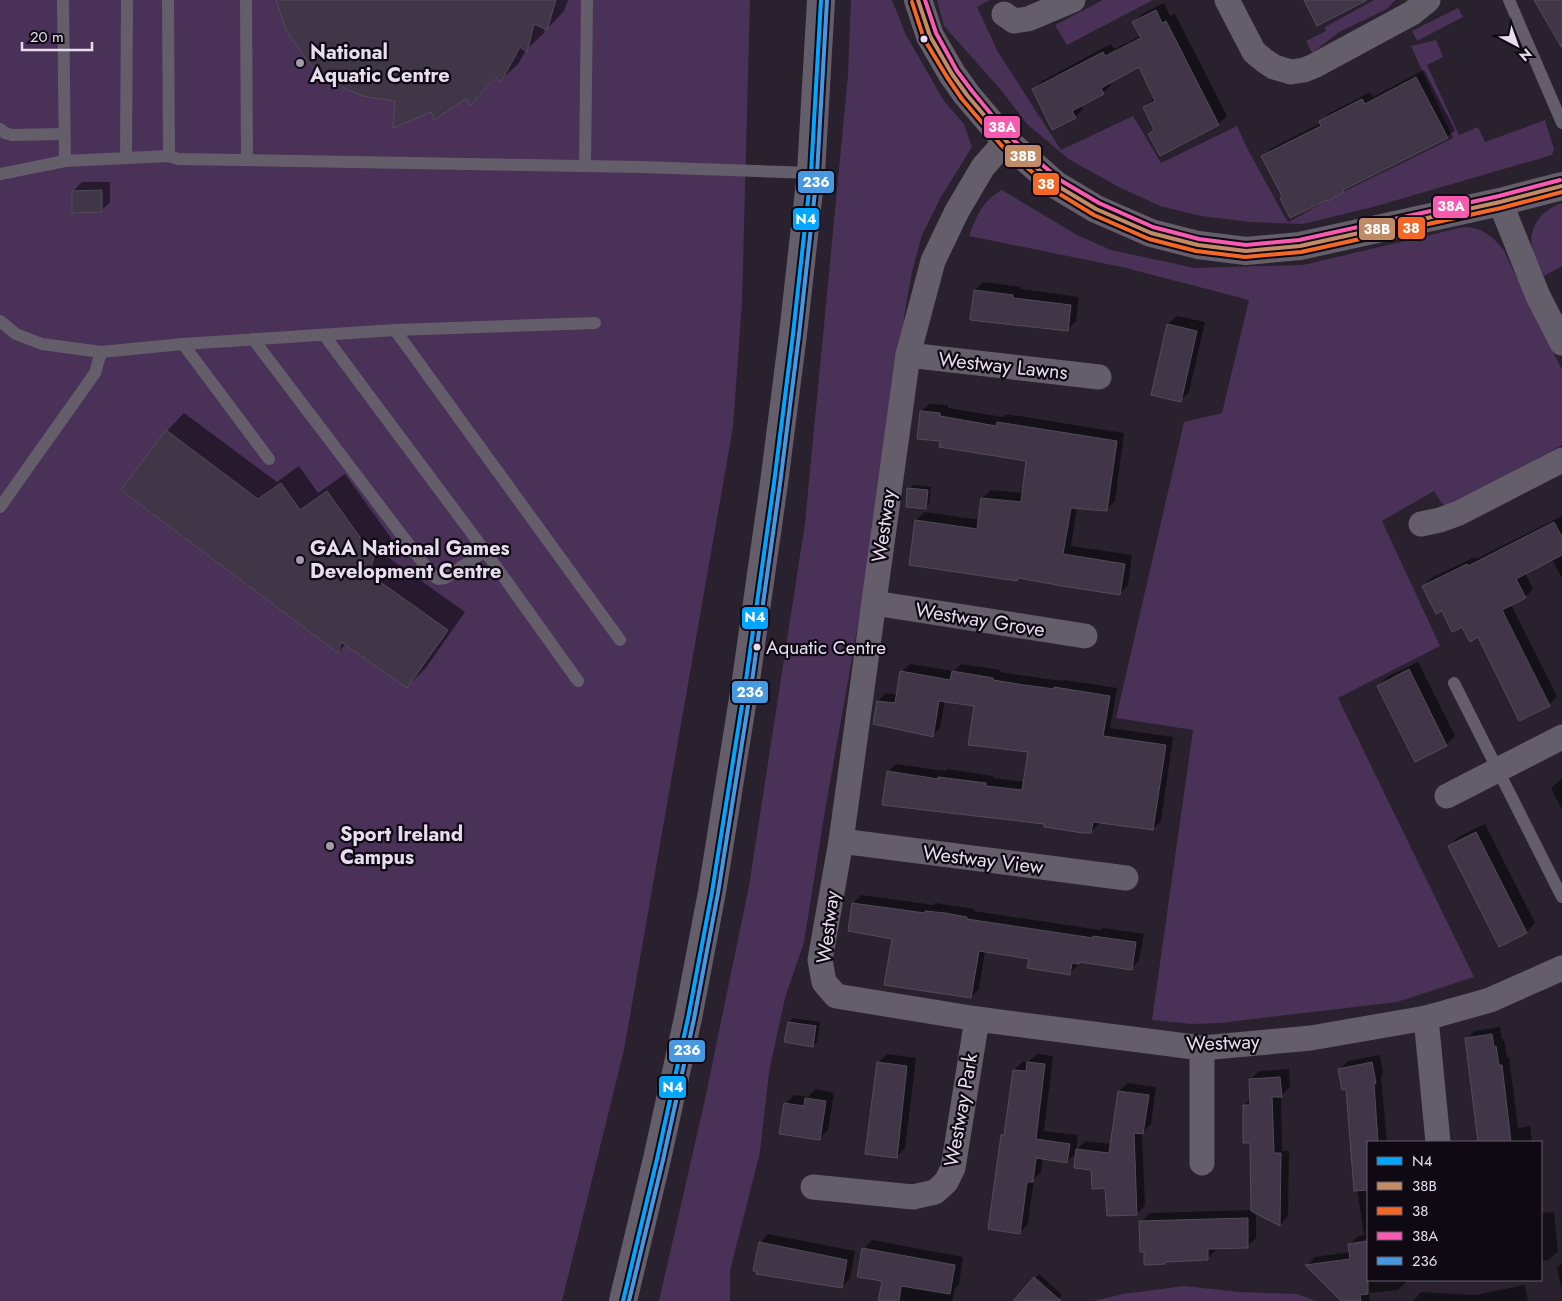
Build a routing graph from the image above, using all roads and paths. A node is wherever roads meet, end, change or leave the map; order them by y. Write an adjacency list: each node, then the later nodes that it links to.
1 (63, 0): 15 (lane)
2 (127, 0): 18 (lane)
3 (168, 0): 17 (lane)
4 (246, 0): 19 (lane)
5 (587, 0): 21 (lane)
6 (821, 0): 22 (main road)
7 (918, 0): 16 (main road)
8 (1073, 0): 12 (street)
9 (1227, 0): 10 (street)
10 (1428, 0)
11 (1509, 0): 13 (lane)
12 (1004, 14)
13 (1562, 123)
14 (0, 129): 15 (lane)
15 (64, 134): 20 (lane)
16 (1006, 142): 25 (main road); 34 (street, Westway)
17 (169, 156): 18 (lane); 19 (lane)
18 (126, 157): 20 (lane)
19 (247, 160): 21 (lane)
20 (65, 161): 23 (lane)
21 (586, 166): 22 (lane)
22 (811, 173): 59 (main road)
23 (0, 174)
24 (1562, 186): 25 (main road)
25 (1500, 202): 31 (street)
26 (0, 321): 33 (lane)
27 (595, 323): 28 (lane)
28 (395, 330): 29 (lane); 43 (lane)
29 (324, 335): 30 (lane); 40 (lane)
30 (253, 340): 32 (lane); 40 (lane)
31 (1562, 342)
32 (183, 344): 33 (lane); 36 (lane)
33 (101, 352): 38 (lane)
34 (908, 356): 35 (street, Westway Lawns); 41 (street, Westway)
35 (1099, 377)
36 (269, 459)
37 (1562, 460): 39 (street)
38 (0, 507)
39 (1421, 524)
40 (485, 550): 44 (lane)
41 (874, 603): 42 (street, Westway Grove); 49 (street, Westway)
42 (1085, 636)
43 (620, 640)
44 (578, 681)
45 (1454, 683): 47 (lane)
46 (1562, 737): 47 (street)
47 (1497, 770): 48 (street); 51 (lane)
48 (1447, 796)
49 (840, 841): 50 (street, Westway View); 54 (street, Westway)
50 (1126, 878)
51 (1562, 897)
52 (1562, 968): 53 (street, Westway)
53 (1426, 1018): 55 (street, Westway); 56 (street)
54 (977, 1019): 55 (street, Westway); 58 (street, Westway Park)
55 (1202, 1048): 57 (street)
56 (1438, 1141)
57 (1202, 1163)
58 (813, 1187)
59 (623, 1301)

